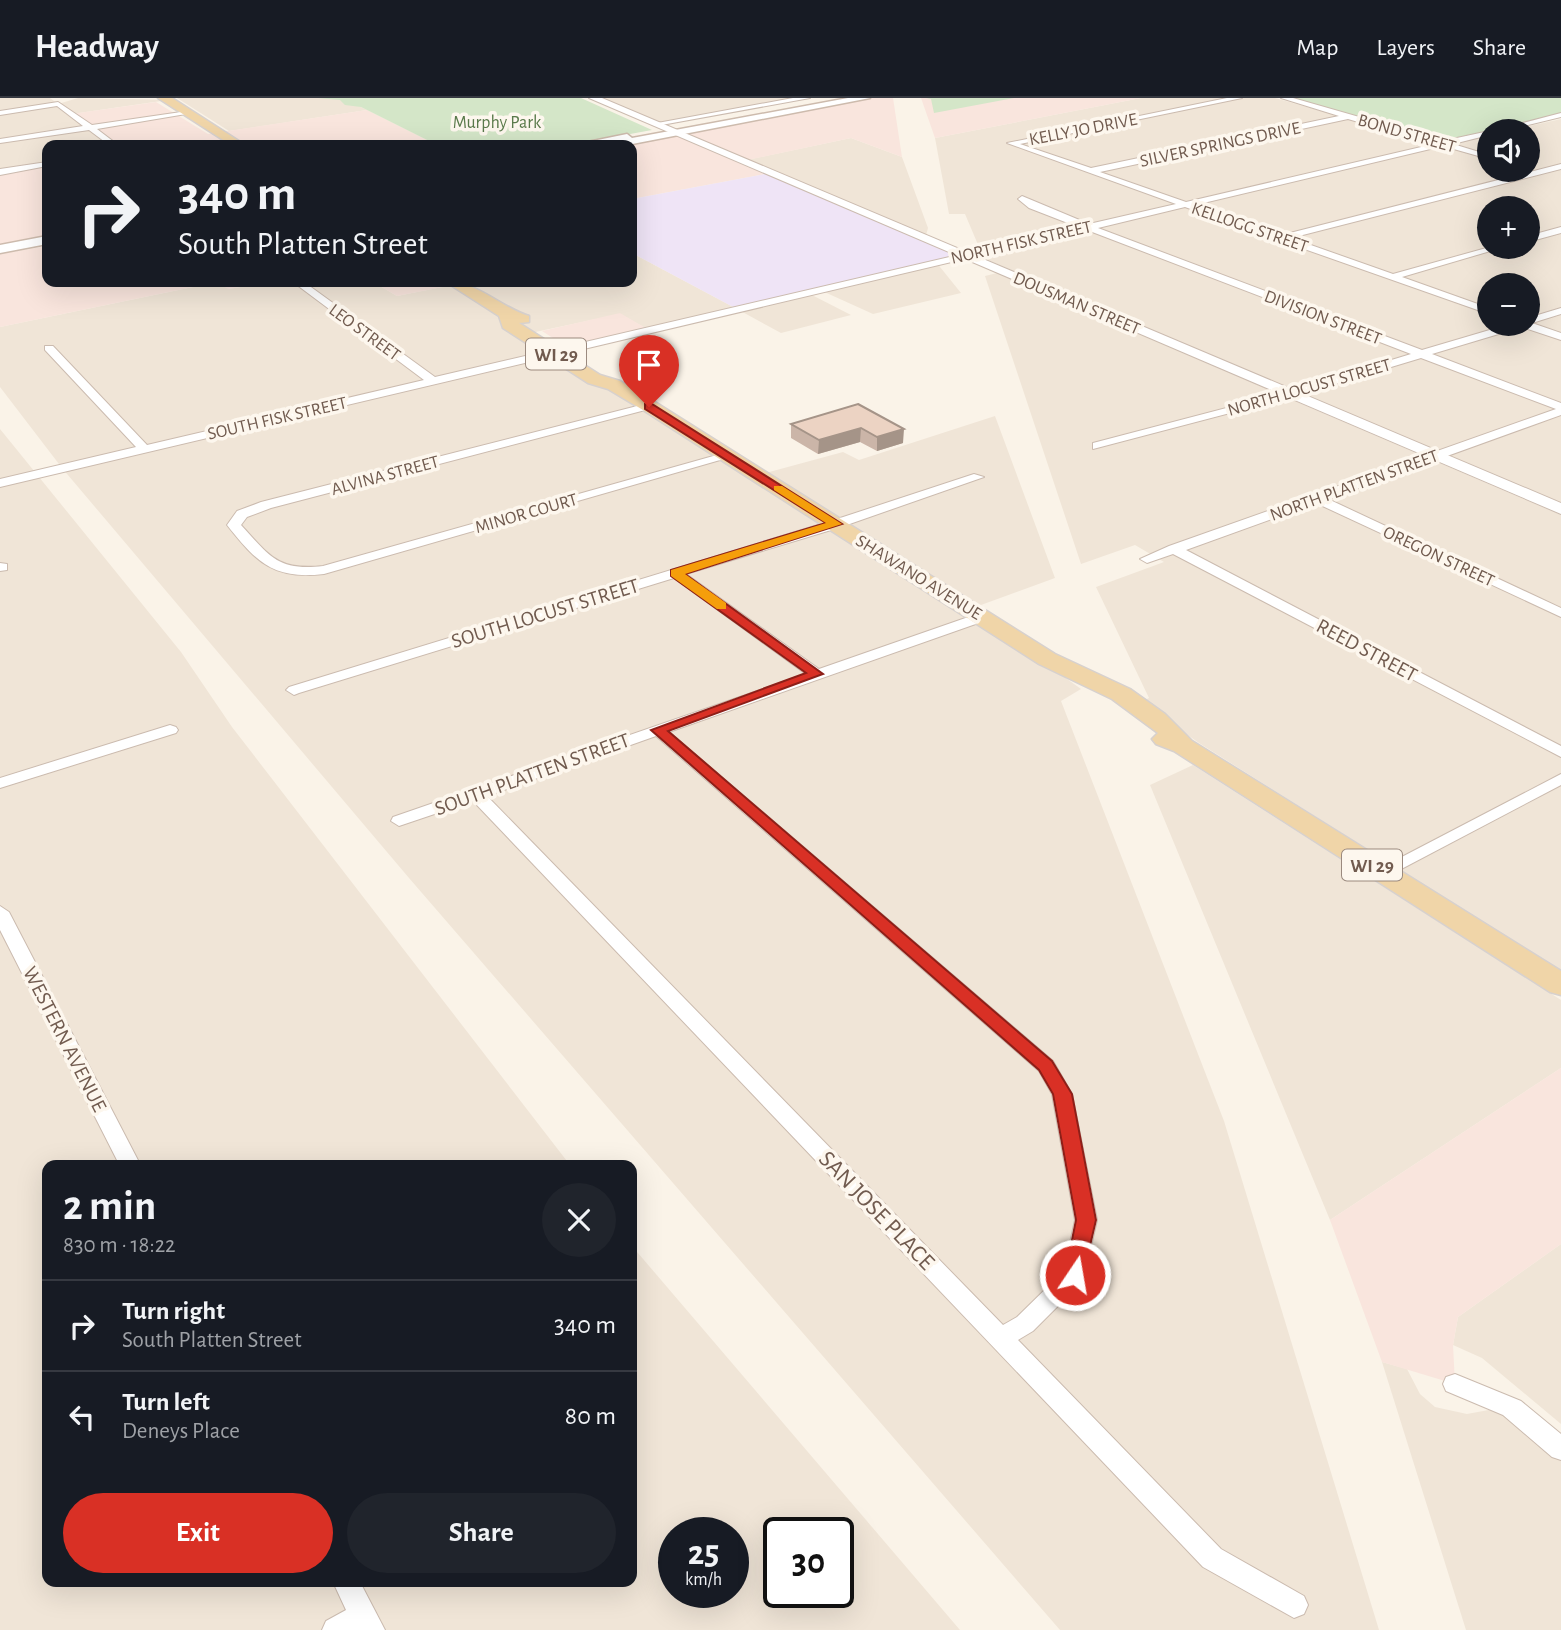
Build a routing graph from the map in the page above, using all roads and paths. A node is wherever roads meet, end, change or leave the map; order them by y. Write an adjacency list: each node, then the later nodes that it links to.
1 (164, 98): 10 (main road)
2 (594, 98): 14 (street, DOUSMAN STREET)
3 (749, 98): 8 (street)
4 (806, 98): 8 (street)
5 (865, 98): 8 (main road)
6 (1238, 98): 23 (street, KELLY JO DRIVE)
7 (1285, 98): 12 (street, BOND STREET)
8 (773, 110): 14 (street); 16 (main road)
9 (0, 113): 15 (street)
10 (188, 113): 15 (street); 19 (main road)
11 (1561, 115): 13 (street)
12 (1349, 116): 24 (street, BOND STREET); 30 (street, SILVER SPRINGS DRIVE)
13 (1540, 120)
14 (656, 124): 16 (street, DOUSMAN STREET)
15 (90, 128): 18 (street); 22 (street)
16 (672, 131): 20 (main road); 21 (main road); 45 (street, DOUSMAN STREET)
17 (1477, 136): 24 (street, NORTH FISK STREET)
18 (107, 140)
19 (231, 140)
20 (612, 140)
21 (632, 140)
22 (0, 141)
23 (1011, 143): 30 (street, KELLOGG STREET)
24 (1447, 144): 25 (street, BOND STREET); 35 (street, NORTH FISK STREET)
25 (1477, 153)
26 (42, 165): 29 (street)
27 (1561, 166): 28 (street)
28 (1540, 170)
29 (0, 172)
30 (1091, 172): 35 (street, KELLOGG STREET)
31 (1540, 173): 32 (street)
32 (1561, 180)
33 (1491, 182): 39 (street)
34 (1022, 199): 36 (street, DIVISION STREET)
35 (1183, 204): 36 (street, NORTH FISK STREET); 39 (street, KELLOGG STREET)
36 (1086, 227): 45 (street, NORTH FISK STREET); 57 (street, DIVISION STREET)
37 (1561, 230): 38 (street)
38 (1540, 236)
39 (1281, 238): 46 (street, KELLOGG STREET)
40 (42, 241): 42 (main road)
41 (42, 247): 44 (main road)
42 (0, 248)
43 (1477, 253): 46 (street)
44 (0, 254)
45 (965, 256): 56 (street, NORTH FISK STREET); 59 (street, DOUSMAN STREET)
46 (1392, 277): 49 (street, KELLOGG STREET)
47 (305, 287): 58 (street, LEO STREET)
48 (462, 287): 56 (main road, SHAWANO AVENUE / WI 29)
49 (1477, 307)
50 (1561, 312): 51 (street, NORTH LOCUST STREET)
51 (1540, 318)
52 (1540, 329): 54 (street)
53 (1481, 336): 57 (street, NORTH LOCUST STREET)
54 (1561, 337)
55 (49, 348): 63 (street)
56 (562, 351): 58 (street, SOUTH FISK STREET); 60 (main road, SHAWANO AVENUE / WI 29)
57 (1421, 354): 59 (street, NORTH LOCUST STREET); 61 (street, DIVISION STREET)
58 (433, 381): 63 (street, SOUTH FISK STREET)
59 (1291, 394): 62 (street, NORTH LOCUST STREET); 65 (street, DOUSMAN STREET)
60 (649, 407): 64 (main road, SHAWANO AVENUE / WI 29); 73 (street, ALVINA STREET)
61 (1561, 409): 65 (street, NORTH PLATTEN STREET)
62 (1097, 446)
63 (144, 449): 67 (street, SOUTH FISK STREET)
64 (728, 456): 70 (main road, SHAWANO AVENUE / WI 29); 73 (street, MINOR COURT)
65 (1435, 456): 68 (street, NORTH PLATTEN STREET); 69 (street, DOUSMAN STREET)
66 (978, 477): 70 (street)
67 (0, 483)
68 (1316, 498): 71 (street, NORTH PLATTEN STREET); 75 (street, OREGON STREET)
69 (1561, 509)
70 (836, 524): 74 (street, SOUTH LOCUST STREET); 76 (main road, SHAWANO AVENUE / WI 29)
71 (1174, 549): 72 (street, NORTH PLATTEN STREET); 81 (street, REED STREET)
72 (1147, 559)
73 (324, 570)
74 (676, 573): 77 (street); 78 (street, SOUTH LOCUST STREET)
75 (1561, 613)
76 (982, 617): 77 (street, SOUTH PLATTEN STREET); 86 (main road, SHAWANO AVENUE / WI 29)
77 (816, 674): 80 (street, SOUTH PLATTEN STREET)
78 (294, 690)
79 (170, 730): 83 (street)
80 (658, 730): 84 (street, SOUTH PLATTEN STREET); 90 (street)
81 (1561, 752)
82 (1561, 779): 86 (street)
83 (0, 783)
84 (476, 794): 85 (street, SOUTH PLATTEN STREET); 90 (street, SAN JOSE PLACE)
85 (399, 821)
86 (1382, 872): 88 (main road, SHAWANO AVENUE / WI 29)
87 (0, 912): 89 (street, WESTERN AVENUE)
88 (1561, 985)
89 (128, 1160)
90 (1000, 1339): 94 (street, SAN JOSE PLACE)
91 (1455, 1384): 92 (street)
92 (1561, 1449)
93 (349, 1587): 95 (street)
94 (1294, 1605)
95 (367, 1622): 96 (street)
96 (336, 1630)

